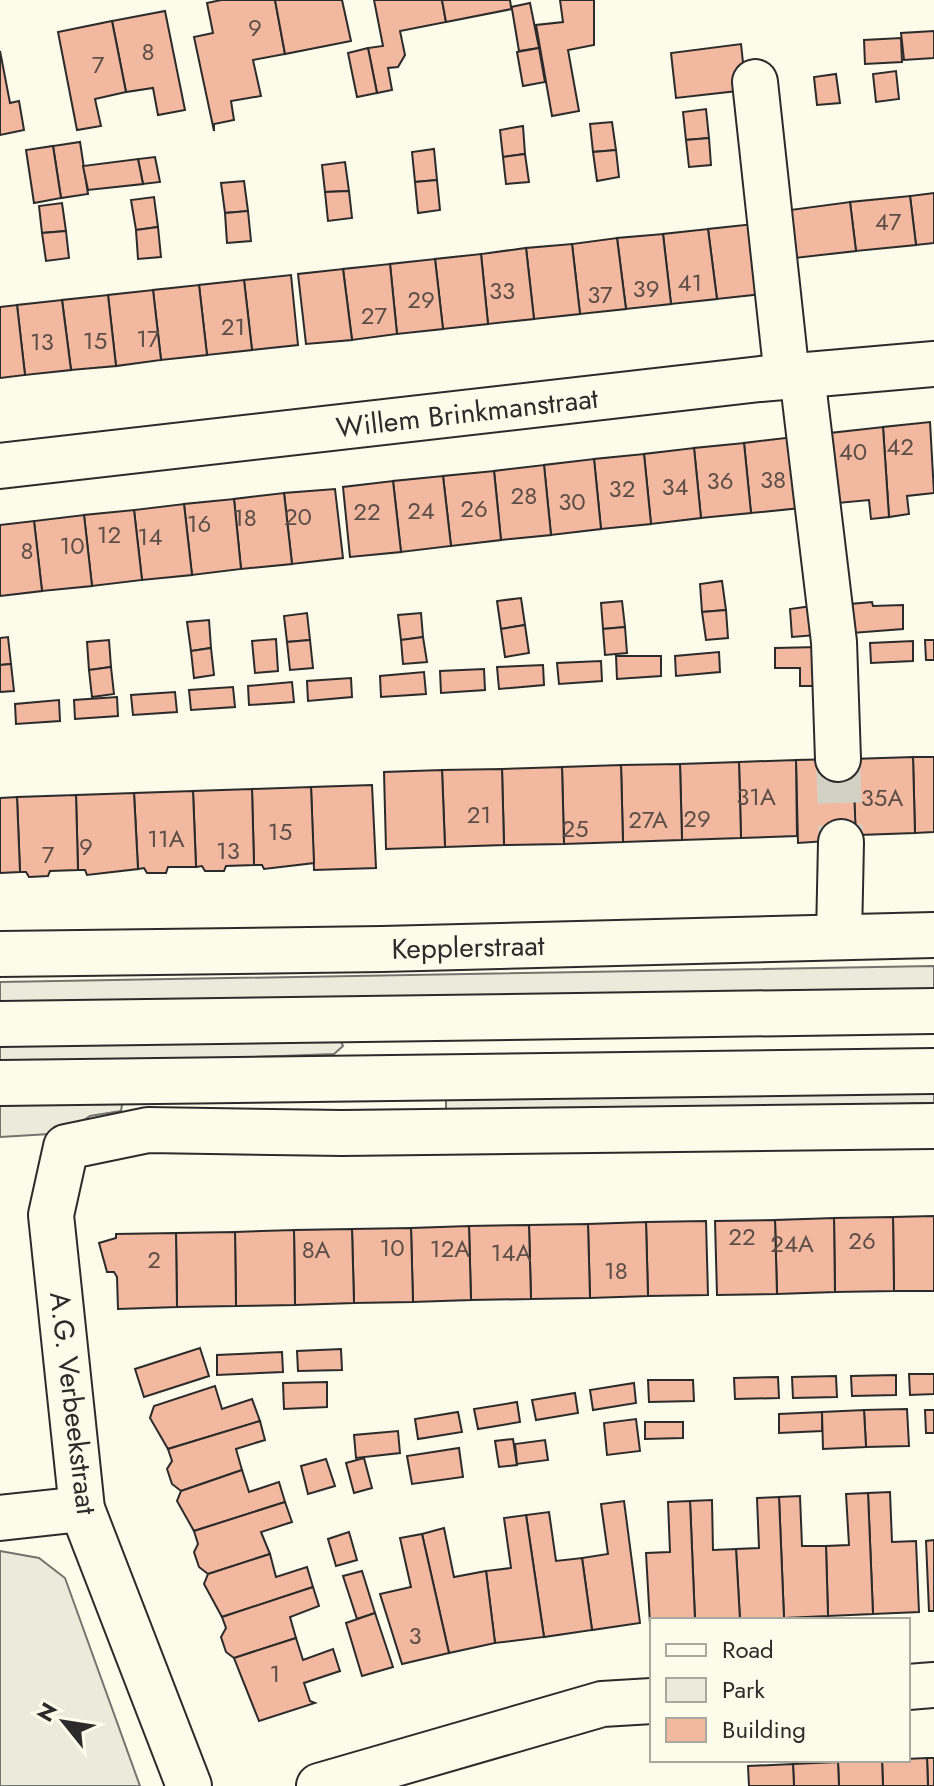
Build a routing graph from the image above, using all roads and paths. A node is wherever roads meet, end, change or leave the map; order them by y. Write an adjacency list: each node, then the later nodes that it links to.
1 (755, 82): 3 (street)
2 (934, 364): 3 (street, Willem Brinkmanstraat)
3 (794, 376): 4 (street, Willem Brinkmanstraat); 5 (street)
4 (0, 466)
5 (838, 759)
6 (841, 842): 8 (street)
7 (934, 935): 8 (street, Kepplerstraat)
8 (839, 937): 9 (street, Kepplerstraat)
9 (0, 954)
10 (934, 1011): 11 (street)
11 (0, 1024)
12 (934, 1071): 13 (street)
13 (413, 1077): 14 (street); 17 (street)
14 (249, 1080): 15 (street); 17 (street)
15 (0, 1083)
16 (934, 1126): 17 (street)
17 (342, 1133): 18 (street, A.G. Verbeekstraat)
18 (82, 1509): 19 (street); 23 (street, A.G. Verbeekstraat)
19 (0, 1518)
20 (934, 1685): 21 (street)
21 (910, 1687)
22 (650, 1701): 24 (street)
23 (189, 1786)
24 (319, 1786)

